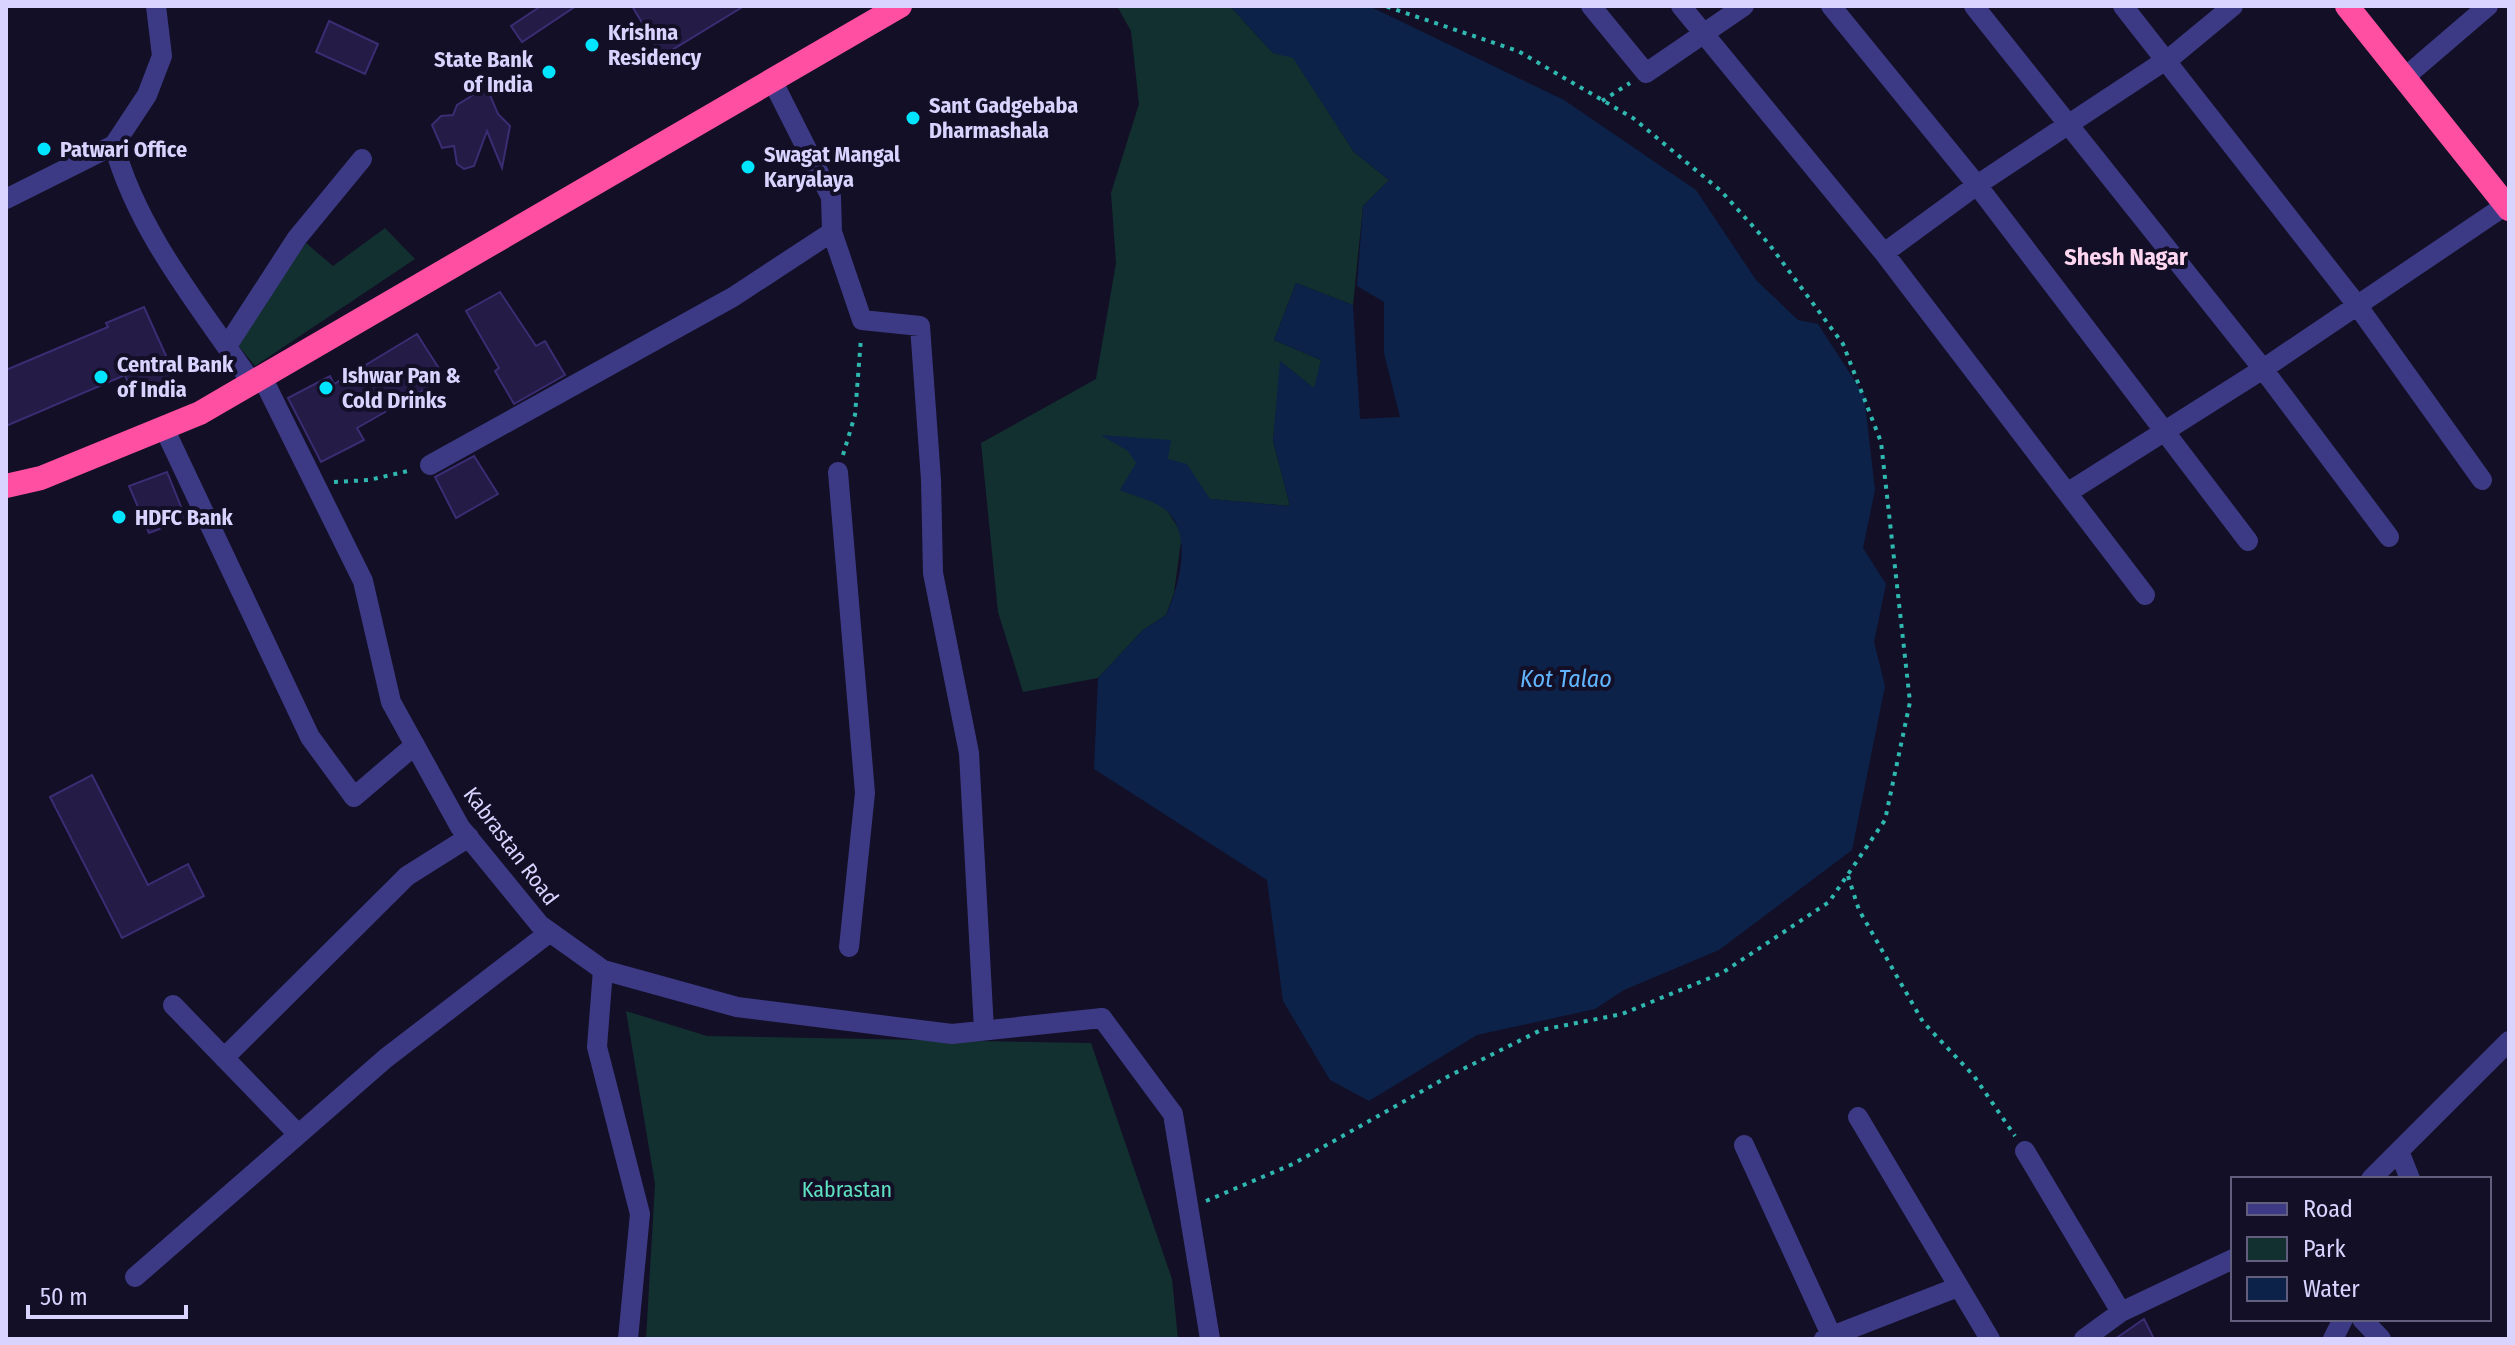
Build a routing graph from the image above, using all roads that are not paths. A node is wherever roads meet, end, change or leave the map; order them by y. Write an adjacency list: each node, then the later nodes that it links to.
1 (156, 6): 17 (street)
2 (900, 6): 15 (highway)
3 (1591, 6): 12 (street)
4 (1681, 6): 12 (street)
5 (1744, 6): 12 (street)
6 (1831, 6): 19 (street)
7 (1974, 6): 16 (street)
8 (2123, 6): 13 (street)
9 (2233, 6): 13 (street)
10 (2347, 6): 14 (highway)
11 (2488, 6): 14 (street)
12 (1705, 36): 23 (street)
13 (2165, 60): 16 (street); 24 (street)
14 (2404, 78): 21 (highway)
15 (772, 80): 22 (street); 27 (highway)
16 (2069, 122): 19 (street); 26 (street)
17 (114, 145): 20 (street); 25 (street, Kabrastan Road)
18 (362, 159): 25 (street)
19 (1977, 185): 23 (street); 29 (street)
20 (6, 199)
21 (2507, 207): 24 (street)
22 (832, 232): 30 (street); 44 (street)
23 (1884, 253): 34 (street)
24 (2357, 305): 26 (street); 32 (street)
25 (227, 346): 27 (street, Kabrastan Road)
26 (2263, 369): 29 (street); 35 (street)
27 (257, 380): 28 (highway); 38 (street, Kabrastan Road)
28 (164, 428): 33 (highway); 38 (street)
29 (2161, 431): 34 (street); 36 (street)
30 (430, 465)
31 (838, 472): 41 (street)
32 (2482, 480)
33 (6, 486)
34 (2067, 493): 37 (street)
35 (2389, 537)
36 (2248, 541)
37 (2145, 595)
38 (415, 745): 39 (street, Kabrastan Road)
39 (469, 837): 40 (street, Kabrastan Road); 46 (street)
40 (550, 932): 42 (street, Kabrastan Road); 48 (street)
41 (849, 947)
42 (603, 970): 44 (street, Kabrastan Road); 61 (street)
43 (173, 1005): 46 (street)
44 (984, 1030): 62 (street, Kabrastan Road)
45 (2509, 1041): 51 (street)
46 (224, 1058): 48 (street)
47 (1858, 1117): 56 (street)
48 (297, 1133): 55 (street)
49 (1744, 1145): 60 (street)
50 (2025, 1151): 57 (street)
51 (2399, 1151): 52 (street); 53 (street)
52 (2373, 1177)
53 (2409, 1177)
54 (2231, 1260): 57 (street)
55 (135, 1277)
56 (1958, 1287): 60 (street); 63 (street)
57 (2121, 1312): 64 (street)
58 (2342, 1321): 65 (street)
59 (2364, 1321): 66 (street)
60 (1830, 1338)
61 (628, 1339)
62 (1210, 1339)
63 (1990, 1339)
64 (2084, 1339)
65 (2333, 1339)
66 (2381, 1339)

